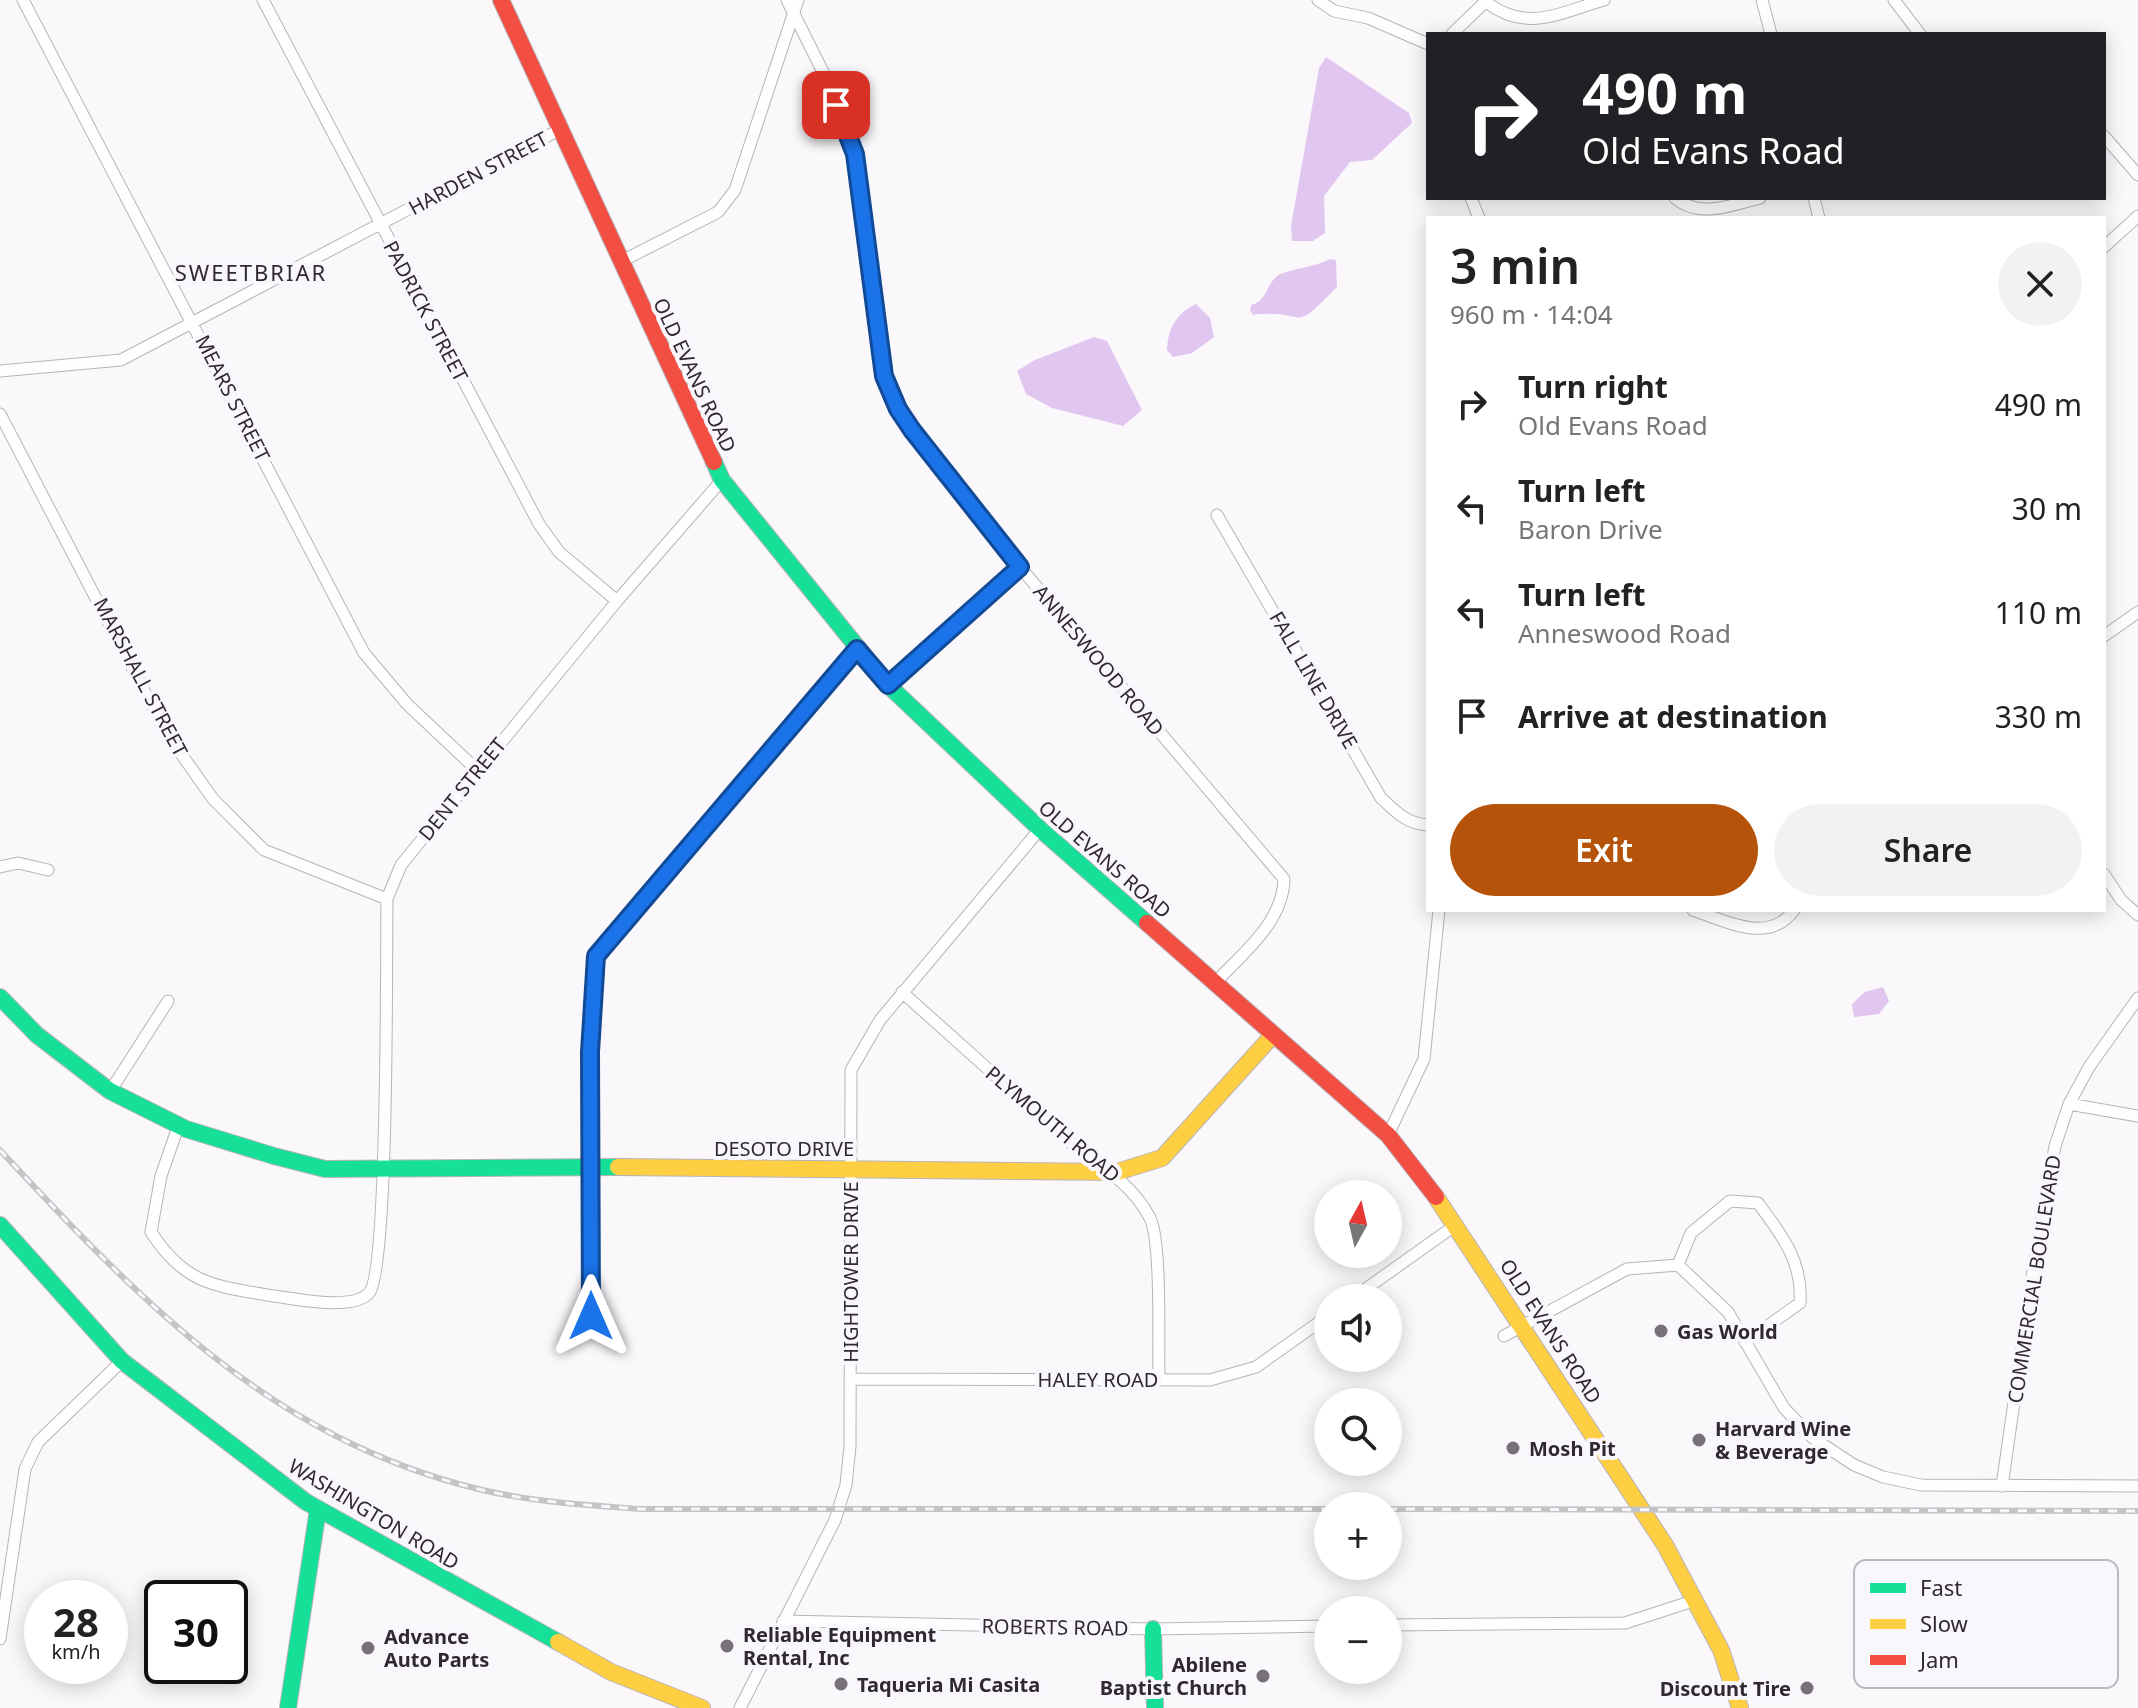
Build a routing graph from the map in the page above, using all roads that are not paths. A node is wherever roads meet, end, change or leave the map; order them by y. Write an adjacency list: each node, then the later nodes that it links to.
1 (23, 0): 23 (street, MEARS STREET)
2 (263, 0): 20 (street, PADRICK STREET)
3 (501, 0): 14 (street, OLD EVANS ROAD)
4 (1318, 0): 13 (street)
5 (1604, 0): 8 (street)
6 (1762, 0): 11 (street)
7 (1894, 0): 12 (street)
8 (1486, 1): 10 (street)
9 (792, 3): 22 (street); 28 (street, ANNESWOOD ROAD)
10 (1454, 32)
11 (1770, 32)
12 (1918, 32)
13 (1426, 43)
14 (559, 130): 20 (street, HARDEN STREET); 22 (street, OLD EVANS ROAD)
15 (2106, 138): 16 (street)
16 (2138, 175)
17 (1677, 200): 18 (street)
18 (1752, 200)
19 (2138, 216): 21 (street)
20 (380, 226): 23 (street, HARDEN STREET); 29 (street, PADRICK STREET)
21 (2106, 245)
22 (620, 262): 26 (street, OLD EVANS ROAD)
23 (194, 323): 24 (street, HARDEN STREET); 34 (street, MEARS STREET)
24 (0, 371)
25 (0, 414): 40 (street, MARSHALL STREET)
26 (722, 480): 29 (street, DENT STREET); 32 (street, OLD EVANS ROAD)
27 (1217, 515): 35 (street, FALL LINE DRIVE)
28 (1020, 567): 33 (street); 45 (street, ANNESWOOD ROAD)
29 (617, 601): 34 (street, DENT STREET)
30 (2138, 612): 31 (street)
31 (2106, 635)
32 (857, 649): 33 (street, OLD EVANS ROAD); 57 (street)
33 (888, 685): 36 (street, OLD EVANS ROAD)
34 (477, 770): 40 (street, DENT STREET)
35 (1426, 825)
36 (1040, 829): 45 (street, OLD EVANS ROAD); 46 (street, HIGHTOWER DRIVE)
37 (0, 867): 38 (street)
38 (48, 870)
39 (2106, 877): 44 (street)
40 (387, 899): 56 (street, DENT STREET)
41 (1439, 912): 55 (street)
42 (1699, 912): 43 (street)
43 (1790, 915)
44 (2138, 915)
45 (1216, 982): 50 (street, OLD EVANS ROAD)
46 (902, 992): 58 (street, HIGHTOWER DRIVE); 59 (street, PLYMOUTH ROAD)
47 (0, 997): 51 (street, DESOTO DRIVE)
48 (2138, 998): 52 (street, COMMERCIAL BOULEVARD)
49 (168, 1001): 51 (street)
50 (1273, 1035): 55 (street, OLD EVANS ROAD); 59 (street, DESOTO DRIVE)
51 (109, 1093): 54 (street, DESOTO DRIVE)
52 (2069, 1104): 53 (street); 72 (street, COMMERCIAL BOULEVARD)
53 (2138, 1116)
54 (178, 1127): 56 (street, DESOTO DRIVE); 56 (street, DENT STREET)
55 (1388, 1135): 60 (street, OLD EVANS ROAD)
56 (383, 1168): 57 (street, DESOTO DRIVE)
57 (590, 1168): 58 (street, DESOTO DRIVE); 64 (street)
58 (851, 1168): 59 (street, DESOTO DRIVE); 70 (street, HIGHTOWER DRIVE)
59 (1115, 1174): 71 (street, PLYMOUTH ROAD)
60 (1457, 1224): 63 (street); 65 (street, OLD EVANS ROAD)
61 (0, 1225): 69 (street, WASHINGTON ROAD)
62 (1678, 1265): 65 (street); 68 (street); 68 (street)
63 (1373, 1284)
64 (591, 1316)
65 (1523, 1325): 67 (street); 75 (street, OLD EVANS ROAD)
66 (1314, 1326): 71 (street, HALEY ROAD)
67 (1504, 1336)
68 (1745, 1342): 72 (street)
69 (122, 1361): 74 (street, WASHINGTON ROAD); 80 (street)
70 (850, 1379): 71 (street, HALEY ROAD); 76 (street, HIGHTOWER DRIVE)
71 (1159, 1379)
72 (2002, 1486): 73 (street)
73 (2138, 1486)
74 (318, 1509): 81 (street); 82 (street, WASHINGTON ROAD)
75 (1693, 1601): 77 (street); 85 (street, OLD EVANS ROAD)
76 (783, 1621): 79 (street, ROBERTS ROAD); 83 (street, HIGHTOWER DRIVE)
77 (1402, 1625)
78 (1314, 1626): 79 (street, ROBERTS ROAD)
79 (1153, 1629): 84 (street)
80 (0, 1639)
81 (288, 1708)
82 (702, 1708)
83 (740, 1708)
84 (1155, 1708)
85 (1740, 1708)

